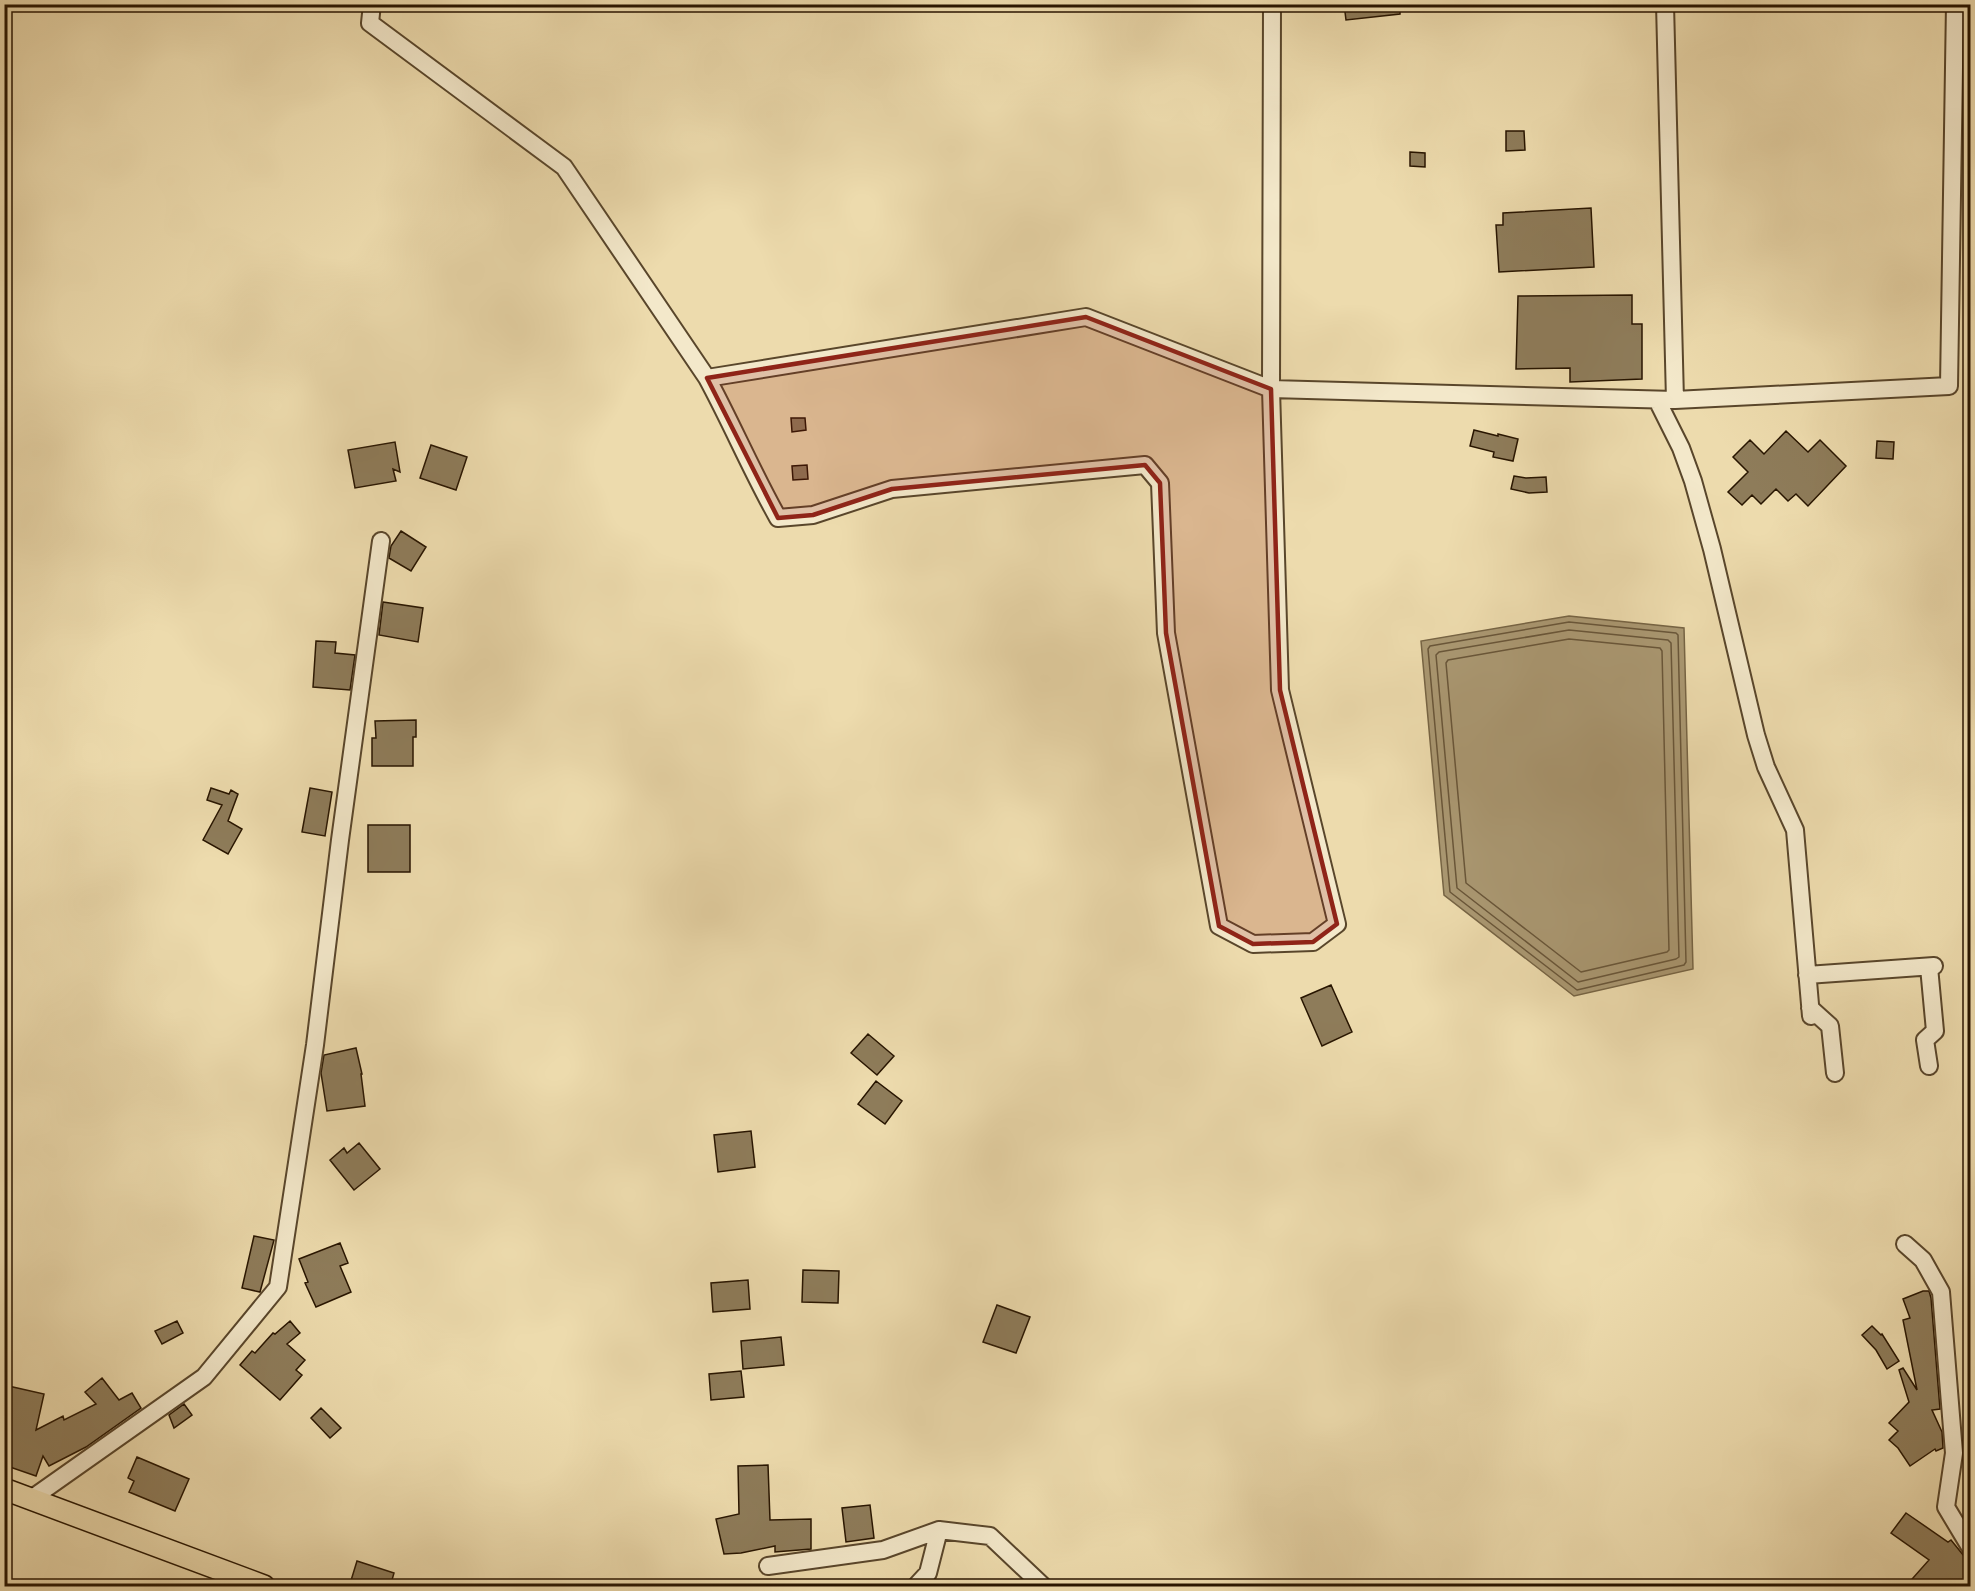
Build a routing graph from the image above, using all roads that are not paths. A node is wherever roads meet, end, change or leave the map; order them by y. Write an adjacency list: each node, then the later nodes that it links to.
1 (372, 4): 5 (street)
2 (1272, 4): 6 (street)
3 (1665, 4): 8 (street)
4 (1955, 4): 8 (street)
5 (707, 378): 6 (street); 6 (street)
6 (1271, 389): 7 (street)
7 (1657, 400): 8 (street); 10 (street)
8 (1675, 400)
9 (381, 541): 15 (street)
10 (1807, 975): 11 (street); 12 (street)
11 (1929, 1066)
12 (1835, 1073)
13 (1905, 1244): 17 (street)
14 (4, 1489): 15 (main road)
15 (31, 1499): 19 (main road)
16 (939, 1530): 18 (street); 20 (street); 21 (street)
17 (1971, 1547)
18 (768, 1566)
19 (264, 1587)
20 (916, 1587)
21 (1043, 1587)

